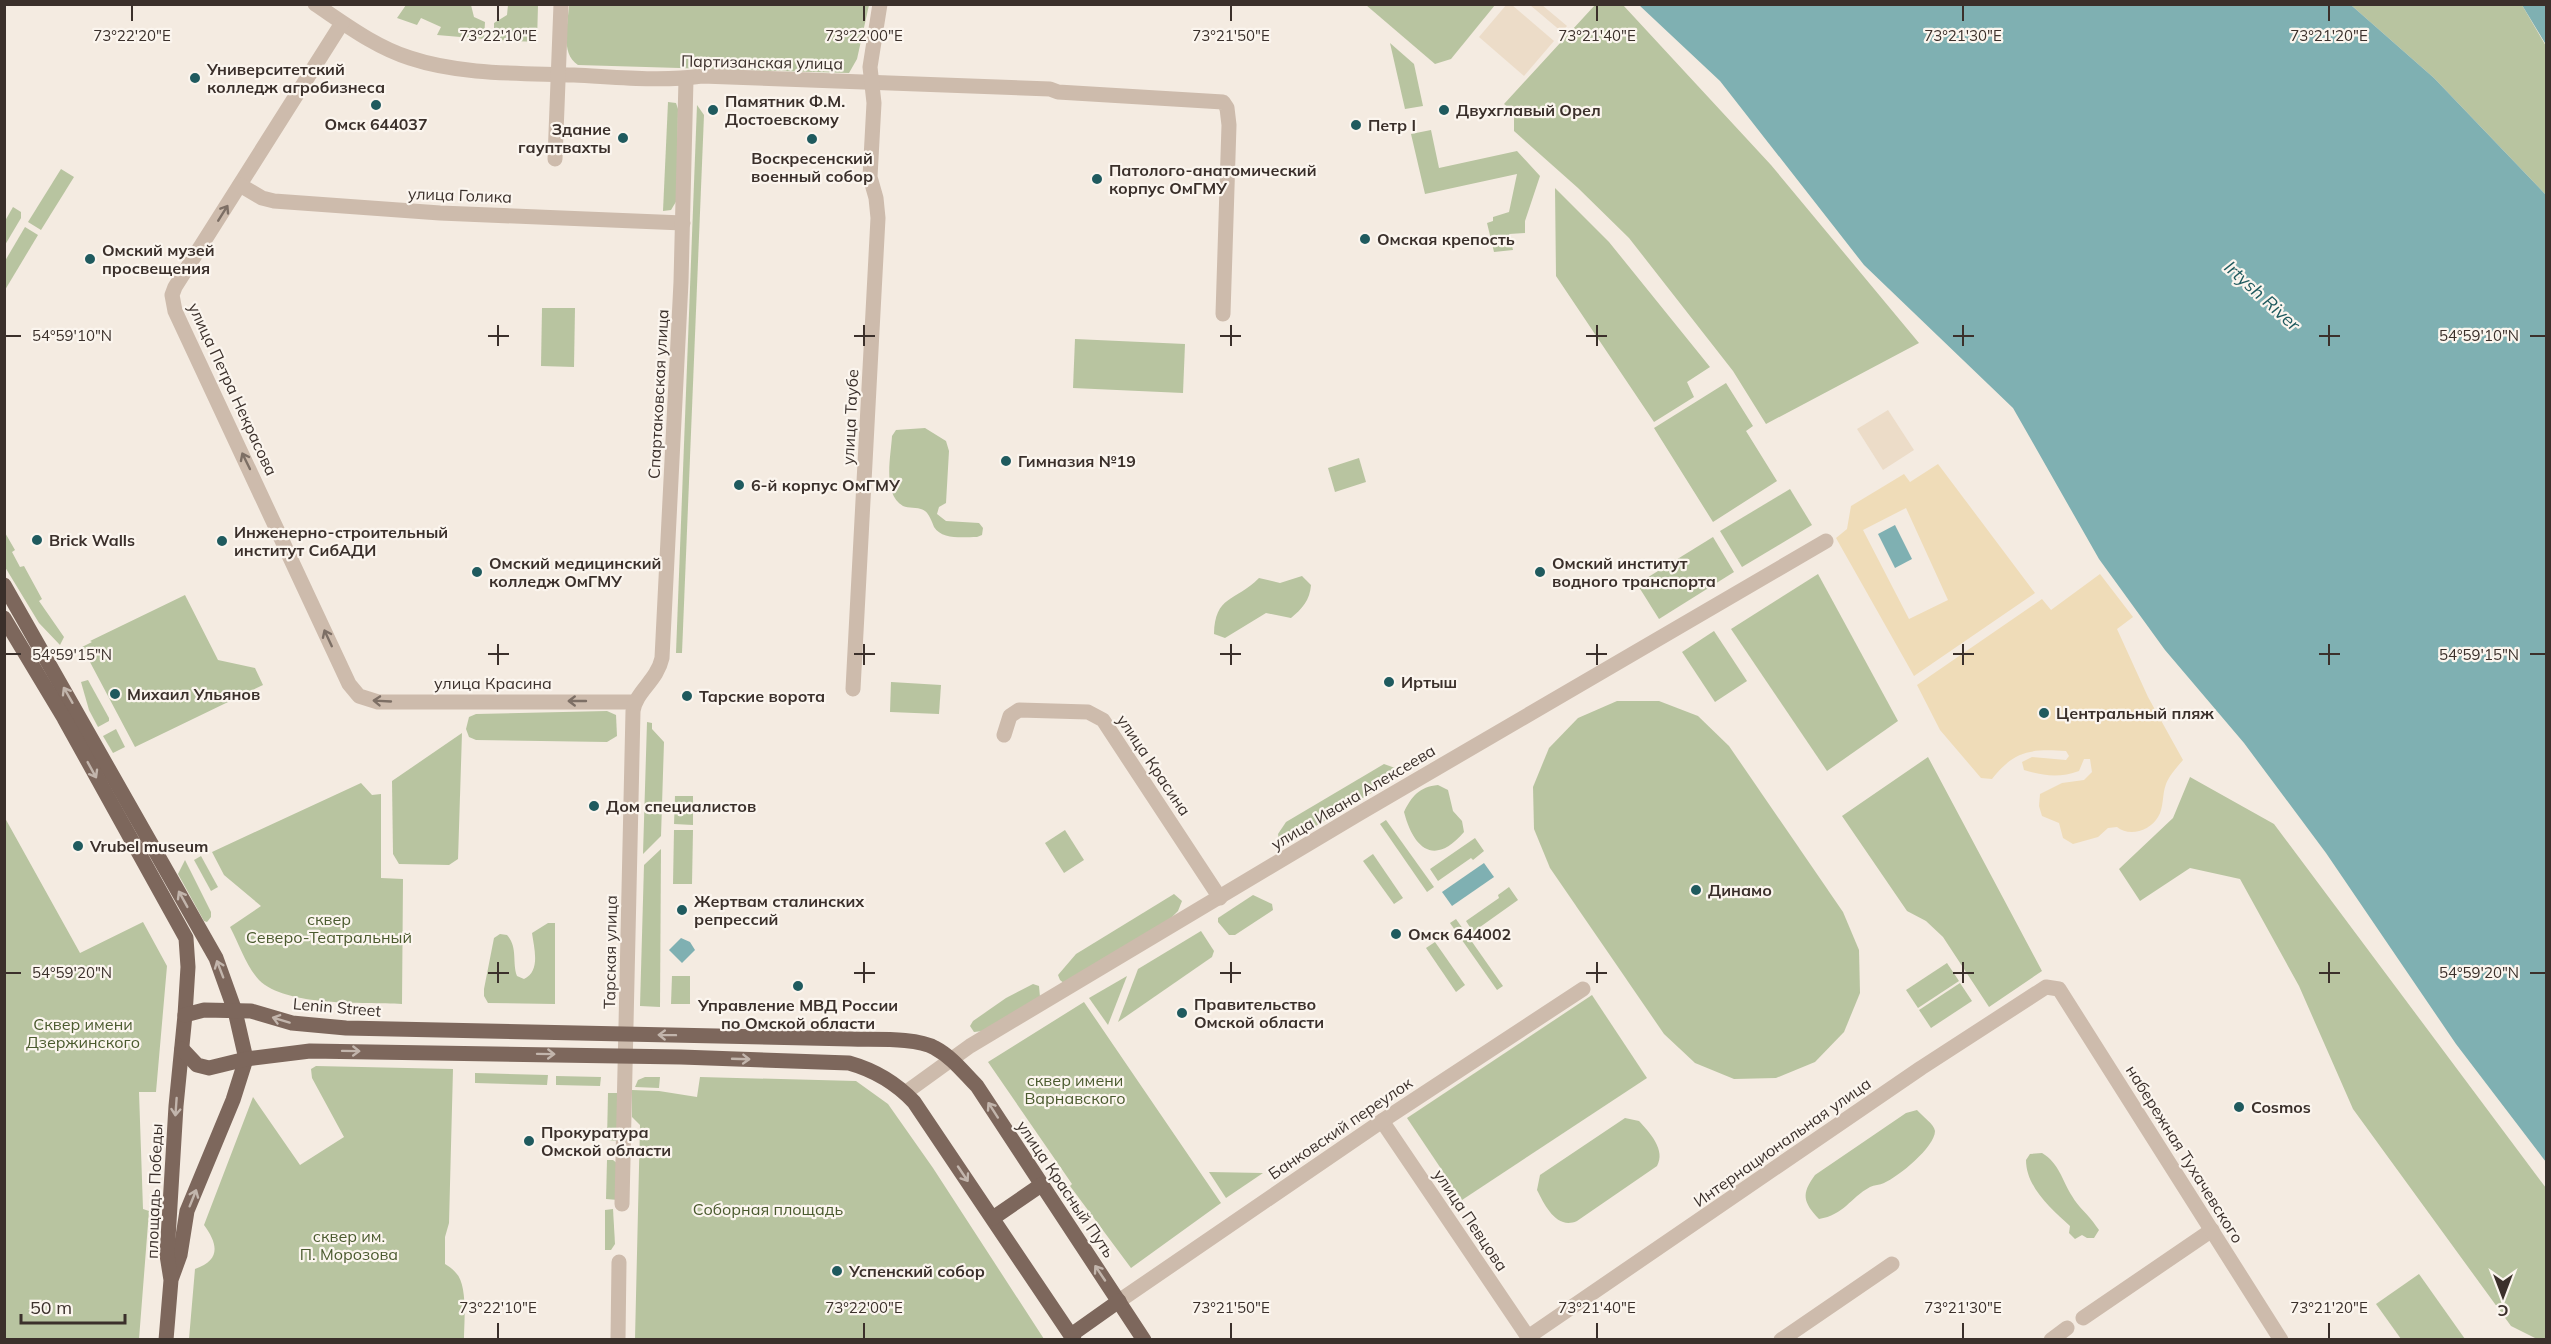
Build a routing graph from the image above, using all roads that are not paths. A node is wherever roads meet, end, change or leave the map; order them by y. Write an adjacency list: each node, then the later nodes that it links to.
1 (315, 4): 4 (street, Партизанская улица)
2 (561, 4): 5 (street)
3 (880, 4): 7 (street, улица Таубе)
4 (342, 22): 5 (street, Партизанская улица); 9 (street, улица Петра Некрасова)
5 (558, 75): 6 (street, Партизанская улица); 8 (street)
6 (686, 78): 7 (street, Партизанская улица); 10 (street, Спартаковская улица)
7 (870, 82): 11 (street, Партизанская улица); 15 (street, улица Таубе)
8 (555, 159)
9 (240, 185): 10 (street, улица Голика); 16 (street, улица Петра Некрасова, one-way to 9)
10 (683, 223): 17 (street, Спартаковская улица)
11 (1223, 314)
12 (1826, 542): 19 (street, улица Ивана Алексеева)
13 (4, 585): 22 (main road, one-way to 13)
14 (4, 618): 23 (main road, площадь Победы, one-way to 23)
15 (853, 689)
16 (354, 691): 17 (street, улица Красина, one-way to 16)
17 (635, 702): 25 (street, Тарская улица)
18 (1004, 735): 19 (street, улица Красина)
19 (1220, 898): 31 (street, улица Ивана Алексеева)
20 (1584, 989): 33 (street, Банковский переулок)
21 (2059, 989): 37 (street, набережная Тухачевского); 45 (street, Интернациональная улица)
22 (235, 1011): 23 (main road); 24 (main road, Lenin Street, one-way to 22); 30 (main road)
23 (185, 1016): 27 (main road, площадь Победы)
24 (459, 1032): 25 (main road, Lenin Street); 28 (main road)
25 (626, 1034): 26 (main road, Lenin Street, one-way to 25); 29 (street, Тарская улица)
26 (851, 1039): 31 (main road, улица Красный Путь)
27 (186, 1053): 30 (main road); 40 (main road, площадь Победы, one-way to 40)
28 (459, 1053): 29 (main road, one-way to 29); 30 (main road, one-way to 28)
29 (626, 1056): 32 (main road, one-way to 32); 35 (street, Тарская улица)
30 (246, 1059): 40 (main road, площадь Победы, one-way to 30)
31 (953, 1060): 32 (street, улица Ивана Алексеева); 34 (main road, улица Красный Путь, one-way to 31)
32 (905, 1093): 36 (main road, one-way to 36)
33 (1382, 1121): 41 (street, Банковский переулок); 45 (street, улица Певцова)
34 (1041, 1185): 36 (main road); 41 (main road, улица Красный Путь, one-way to 34)
35 (622, 1204)
36 (993, 1218): 44 (main road)
37 (2212, 1230): 42 (street); 51 (street, набережная Тухачевского)
38 (619, 1262): 47 (street)
39 (1892, 1264): 49 (street)
40 (171, 1280): 46 (main road)
41 (1119, 1301): 44 (main road); 48 (main road, улица Красный Путь)
42 (2083, 1318)
43 (2067, 1328): 50 (street)
44 (1072, 1337)
45 (1529, 1338)
46 (166, 1340)
47 (618, 1340)
48 (1144, 1340)
49 (1781, 1340)
50 (2051, 1340)
51 (2281, 1340)

